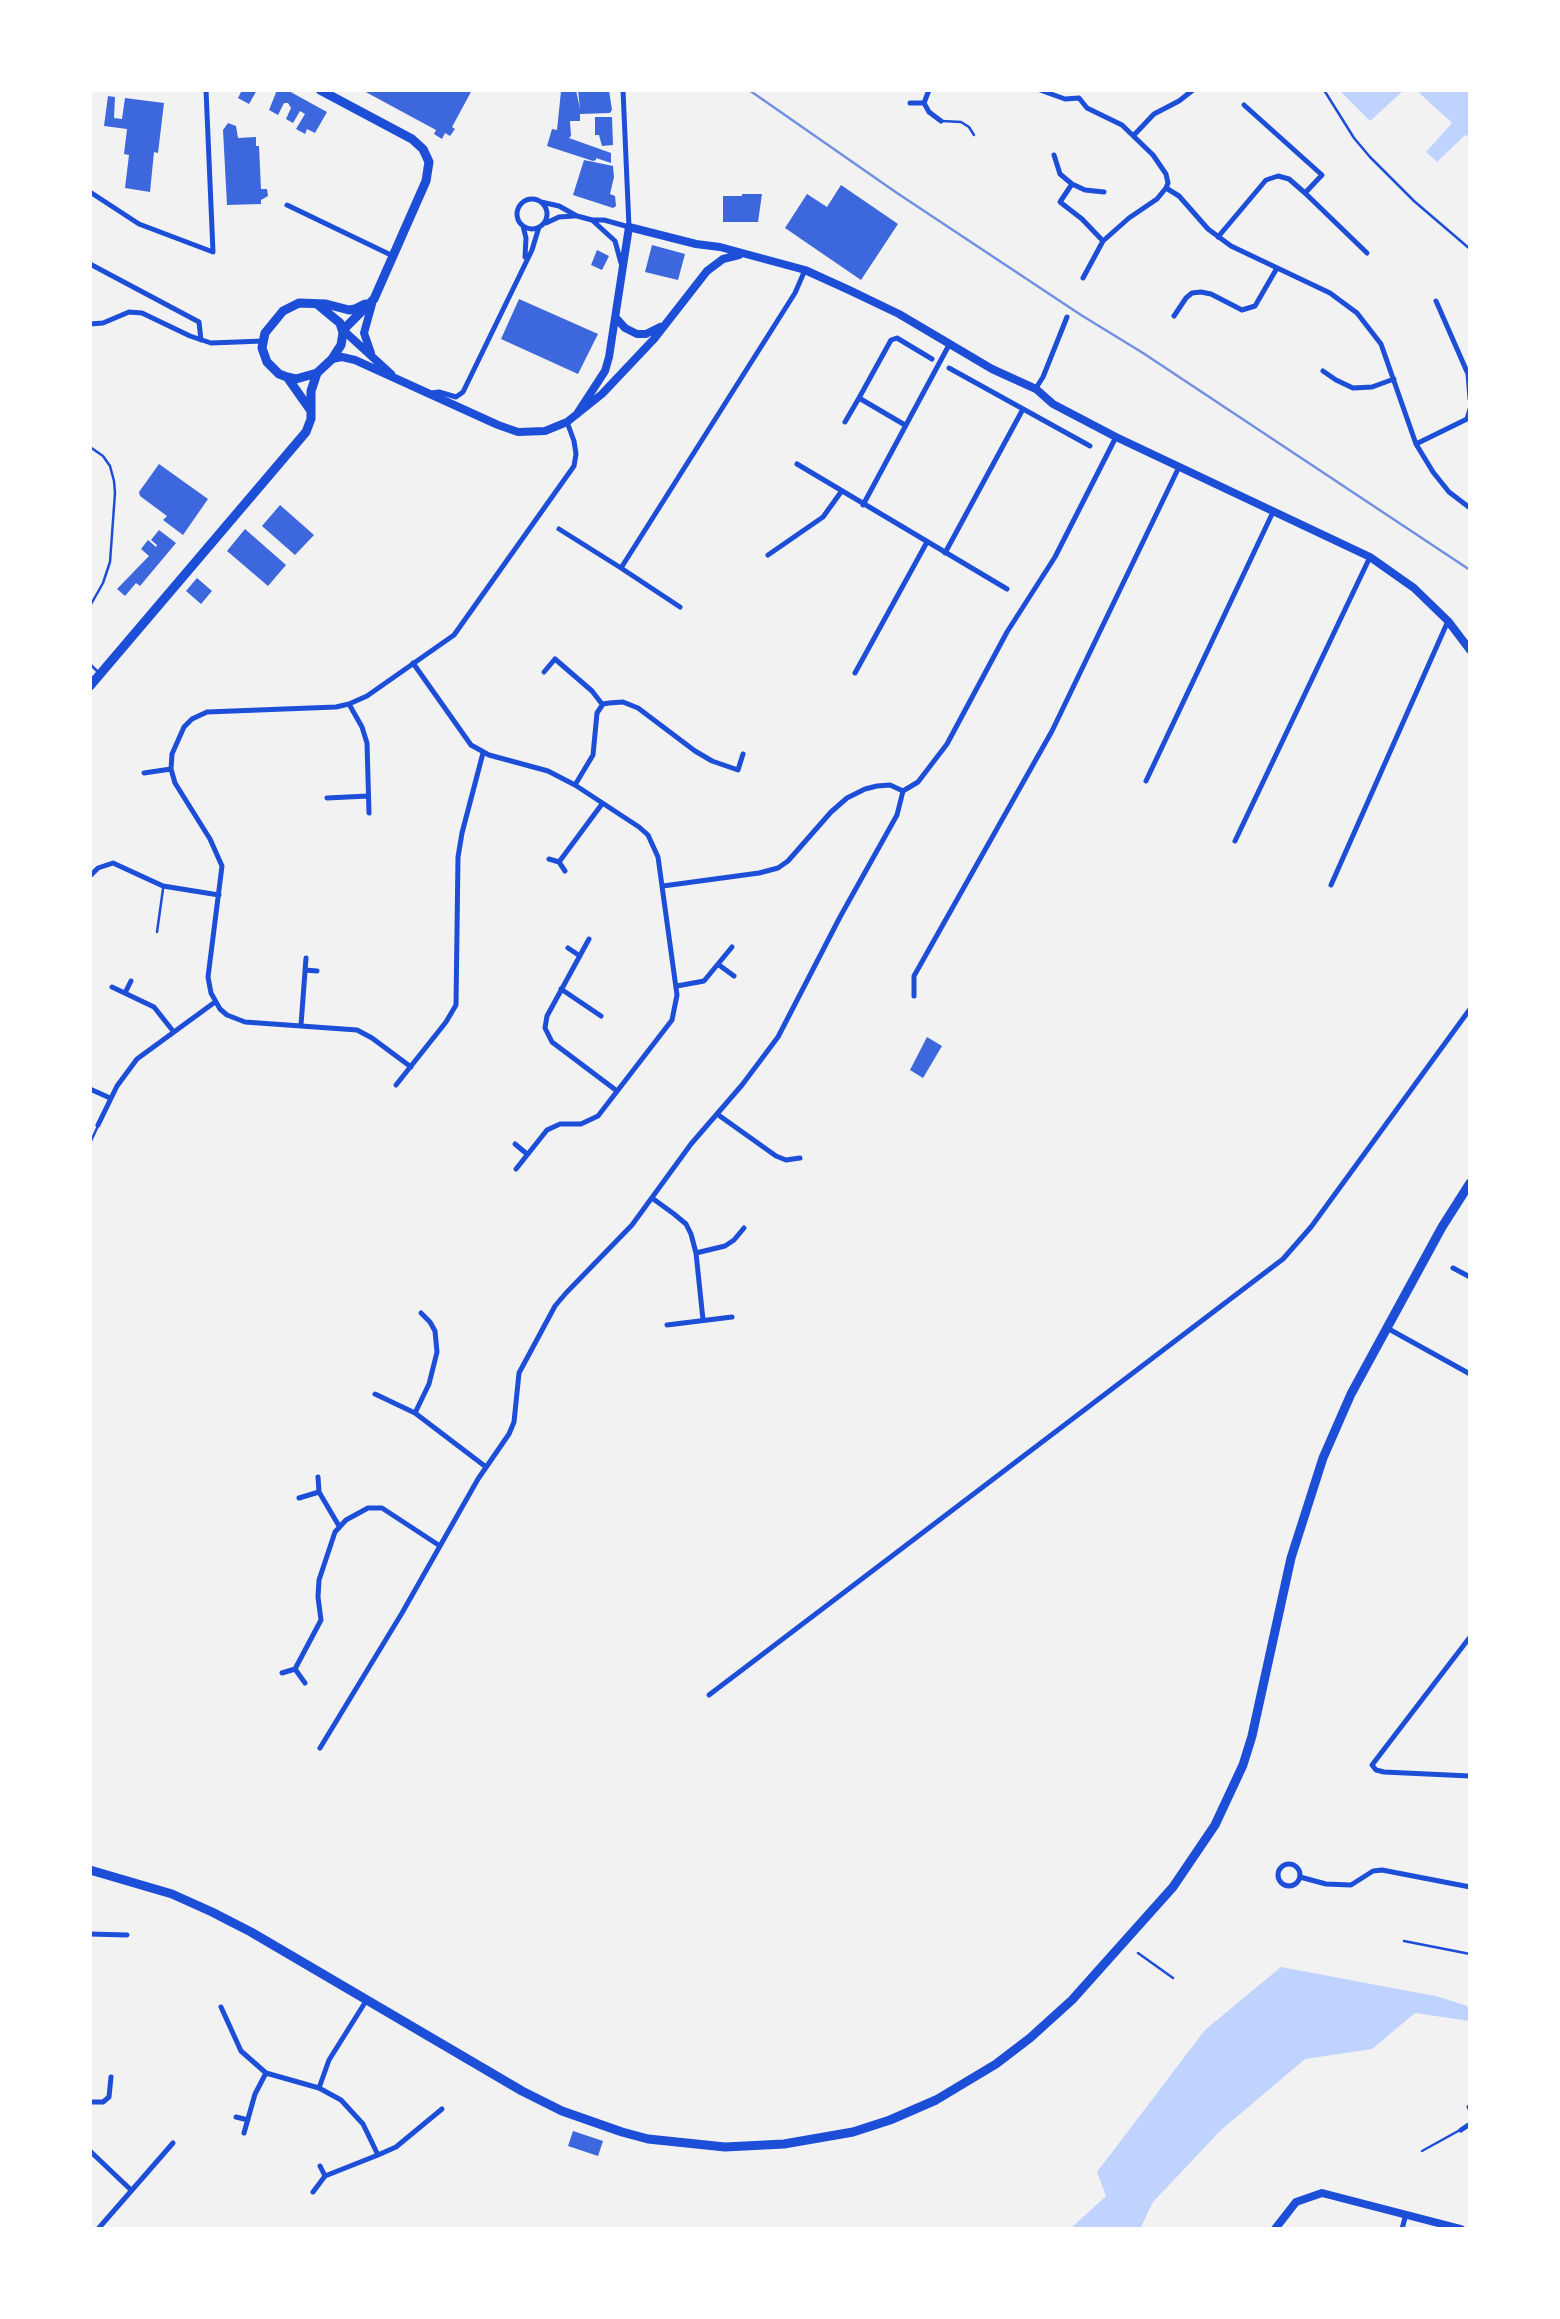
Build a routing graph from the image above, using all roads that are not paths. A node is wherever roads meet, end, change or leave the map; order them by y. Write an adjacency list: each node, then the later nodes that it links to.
1 (206, 90): 18 (street)
2 (320, 90): 33 (main road)
3 (623, 90): 27 (street)
4 (929, 90): 9 (street)
5 (1040, 90): 8 (street)
6 (1080, 90): 8 (street)
7 (1194, 90): 14 (street)
8 (1079, 98): 14 (street)
9 (924, 103): 10 (street); 12 (street)
10 (910, 104)
11 (1244, 105): 20 (street)
12 (941, 121): 13 (lane)
13 (974, 135)
14 (1134, 135): 17 (street)
15 (1054, 155): 16 (street)
16 (1072, 184): 19 (street); 29 (street)
17 (1166, 188): 28 (street); 29 (street)
18 (90, 192)
19 (1104, 192)
20 (1305, 193): 28 (street); 31 (street)
21 (541, 202): 23 (street); 25 (street); 26 (street)
22 (287, 206): 33 (street)
23 (577, 216): 24 (street); 26 (street)
24 (592, 220): 27 (street); 36 (street)
25 (524, 226): 26 (street); 34 (street)
26 (541, 226): 34 (street)
27 (630, 227): 30 (street); 36 (street)
28 (1218, 237): 37 (street)
29 (1103, 242): 40 (street)
30 (696, 244): 32 (street); 39 (street)
31 (1367, 253)
32 (740, 254): 38 (street); 39 (street)
33 (393, 256): 41 (main road)
34 (525, 260): 63 (street)
35 (90, 264): 50 (street)
36 (622, 266): 46 (street)
37 (1277, 268): 44 (street); 60 (street)
38 (804, 270): 52 (street); 88 (street)
39 (708, 271): 48 (street)
40 (1083, 278)
41 (374, 298): 43 (main road); 49 (main road); 53 (street)
42 (1436, 301): 65 (street)
43 (317, 304): 49 (main road); 51 (main road)
44 (1174, 316)
45 (1067, 317): 62 (street)
46 (616, 318): 48 (street); 69 (street)
47 (90, 324): 50 (street)
48 (664, 325): 69 (street)
49 (343, 330): 53 (street); 54 (main road)
50 (200, 340): 51 (street)
51 (263, 341): 59 (main road)
52 (950, 344): 62 (street); 72 (street)
53 (373, 357): 61 (street)
54 (332, 358): 58 (main road); 61 (street)
55 (932, 358): 64 (street)
56 (949, 368): 66 (street)
57 (1323, 371): 60 (street)
58 (317, 373): 59 (main road); 68 (main road)
59 (287, 378): 68 (main road)
60 (1394, 378): 74 (street)
61 (402, 382): 63 (street)
62 (1036, 388): 73 (street)
63 (428, 393): 70 (street)
64 (859, 398): 71 (street); 72 (street)
65 (1470, 398)
66 (1023, 409): 75 (street); 85 (street)
67 (1470, 410): 74 (street)
68 (311, 411): 98 (main road)
69 (577, 414): 70 (street)
70 (567, 422): 94 (street)
71 (846, 422)
72 (905, 425): 80 (street)
73 (1116, 437): 78 (street); 108 (street)
74 (1416, 444): 81 (street)
75 (1090, 446)
76 (90, 447): 90 (lane)
77 (797, 464): 79 (street)
78 (1180, 466): 82 (street); 137 (street)
79 (841, 492): 80 (street); 86 (street)
80 (863, 505): 84 (street)
81 (1470, 508)
82 (1273, 512): 87 (street); 106 (street)
83 (559, 529): 88 (street)
84 (927, 542): 85 (street); 97 (street)
85 (944, 552): 89 (street)
86 (768, 555)
87 (1370, 557): 92 (street); 113 (street)
88 (621, 568): 91 (street)
89 (1006, 588)
90 (90, 606)
91 (680, 607)
92 (1448, 621): 93 (street); 118 (street)
93 (1470, 650)
94 (413, 663): 100 (street); 102 (street)
95 (90, 664): 98 (lane)
96 (544, 672): 101 (street)
97 (855, 673)
98 (100, 674): 99 (main road)
99 (90, 686)
100 (349, 704): 104 (street); 109 (street)
101 (603, 704): 103 (street); 107 (street)
102 (483, 753): 107 (street); 143 (street)
103 (743, 754)
104 (171, 769): 105 (street); 121 (street)
105 (144, 773)
106 (1146, 781)
107 (574, 785): 111 (street)
108 (903, 791): 120 (street); 148 (street)
109 (368, 796): 110 (street); 112 (street)
110 (327, 798)
111 (603, 804): 115 (street); 120 (street)
112 (369, 813)
113 (1235, 841)
114 (548, 859): 115 (street)
115 (559, 862): 116 (street)
116 (565, 871)
117 (90, 876): 119 (street)
118 (1332, 885)
119 (163, 886): 121 (street); 122 (lane)
120 (663, 886): 133 (street)
121 (220, 895): 138 (street)
122 (157, 932)
123 (589, 939): 126 (street)
124 (732, 947): 128 (street)
125 (568, 948): 126 (street)
126 (580, 956): 135 (street)
127 (306, 958): 129 (street)
128 (719, 964): 131 (street); 133 (street)
129 (305, 970): 130 (street); 141 (street)
130 (317, 971)
131 (734, 976)
132 (131, 980): 136 (street)
133 (676, 986): 146 (street)
134 (112, 987): 136 (street)
135 (561, 989): 140 (street); 146 (street)
136 (126, 993): 142 (street)
137 (914, 996)
138 (215, 1002): 141 (street); 142 (street)
139 (1470, 1010): 179 (street)
140 (602, 1016)
141 (300, 1026): 143 (street)
142 (173, 1031): 147 (street)
143 (411, 1066): 144 (street)
144 (396, 1085)
145 (90, 1089): 147 (street)
146 (617, 1091): 152 (street)
147 (110, 1099): 149 (street)
148 (717, 1114): 153 (street); 156 (street)
149 (98, 1125): 150 (lane)
150 (90, 1142)
151 (515, 1144): 152 (street)
152 (528, 1154): 154 (street)
153 (800, 1158)
154 (516, 1169)
155 (1470, 1182): 165 (main road)
156 (652, 1198): 158 (street); 169 (street)
157 (744, 1228): 158 (street)
158 (696, 1252): 163 (street)
159 (1453, 1268): 160 (street)
160 (1470, 1277)
161 (420, 1313): 168 (street)
162 (732, 1317): 163 (street)
163 (703, 1320): 164 (street)
164 (667, 1325)
165 (1387, 1328): 166 (street); 187 (main road)
166 (1470, 1374)
167 (375, 1394): 168 (street)
168 (415, 1413): 169 (street)
169 (486, 1467): 174 (street)
170 (318, 1476): 171 (street)
171 (319, 1492): 172 (street); 173 (street)
172 (299, 1498)
173 (339, 1526): 174 (street); 176 (street)
174 (440, 1546): 180 (street)
175 (1470, 1636): 181 (street)
176 (294, 1669): 177 (street); 178 (street)
177 (282, 1674)
178 (306, 1683)
179 (709, 1695)
180 (320, 1748)
181 (1470, 1776)
182 (90, 1870): 187 (main road)
183 (1300, 1877): 183 (street); 184 (street)
184 (1470, 1887)
185 (90, 1934): 186 (street)
186 (127, 1935)
187 (366, 2000): 191 (street)
188 (222, 2007): 189 (street)
189 (266, 2074): 191 (street); 195 (street)
190 (111, 2077): 192 (street)
191 (318, 2088): 202 (street)
192 (90, 2102)
193 (442, 2108): 202 (street)
194 (236, 2117): 195 (street)
195 (248, 2120): 198 (street)
196 (1470, 2124): 197 (street)
197 (1461, 2130): 201 (lane)
198 (244, 2133)
199 (173, 2144): 205 (street)
200 (90, 2151): 205 (street)
201 (1422, 2151)
202 (378, 2156): 204 (street)
203 (320, 2166): 204 (street)
204 (325, 2176): 206 (street)
205 (131, 2190): 208 (street)
206 (313, 2192)
207 (1406, 2214): 209 (street); 210 (street); 211 (street)
208 (98, 2229)
209 (1275, 2229)
210 (1402, 2229)
211 (1462, 2229)

